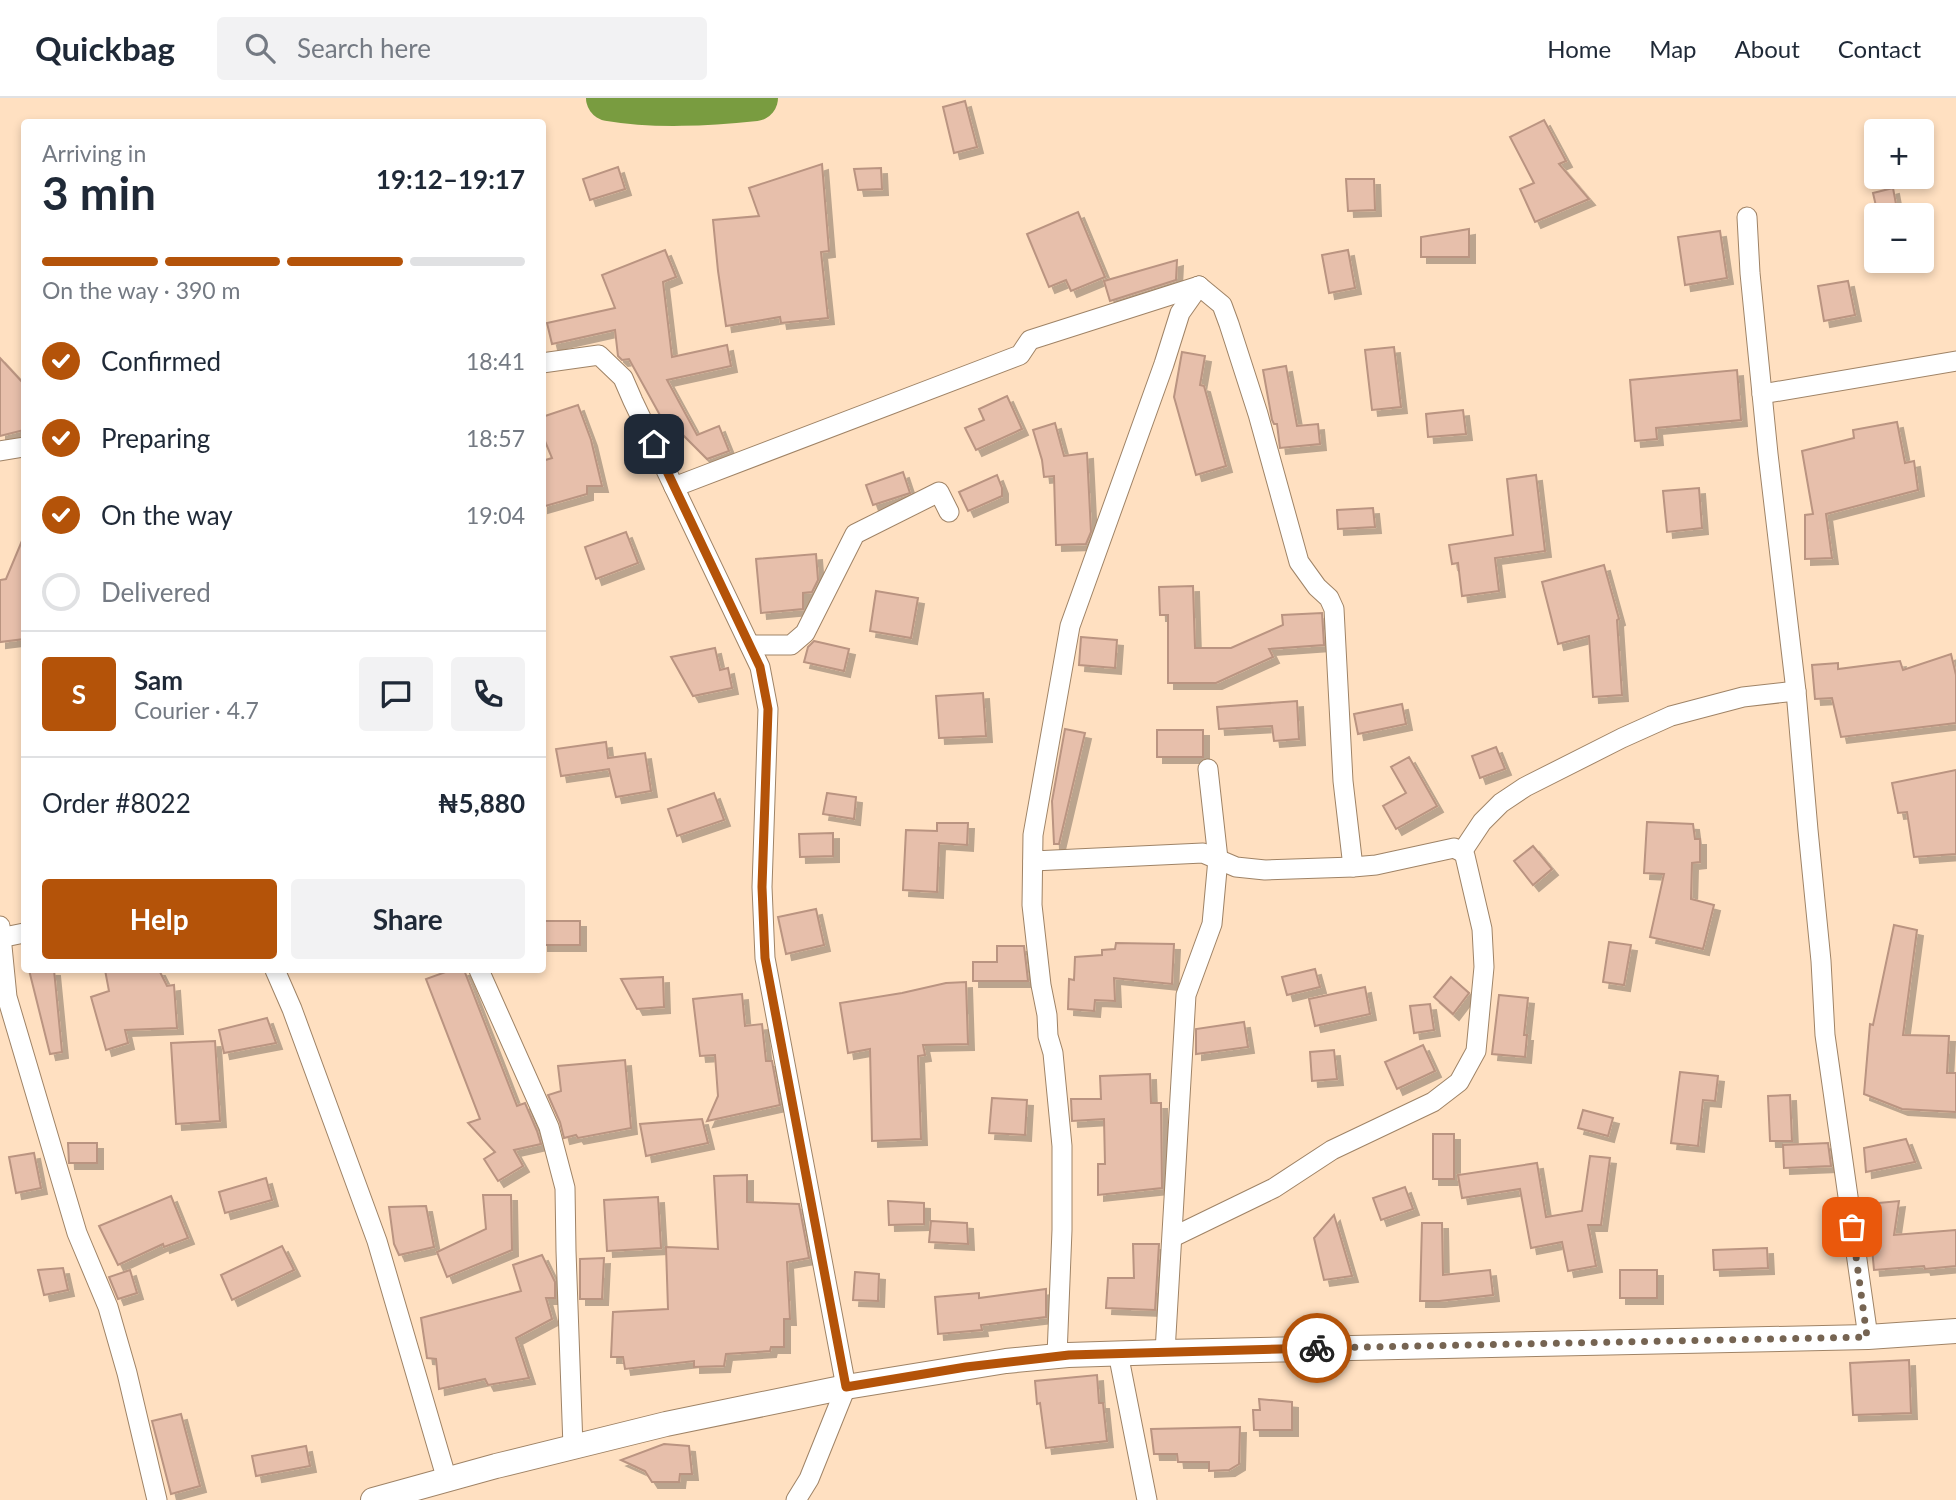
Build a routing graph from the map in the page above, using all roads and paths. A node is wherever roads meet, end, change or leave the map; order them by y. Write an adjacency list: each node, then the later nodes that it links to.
1 (1747, 217): 5 (street)
2 (1199, 286): 8 (street); 15 (street); 16 (street)
3 (1956, 361): 5 (street)
4 (546, 362): 8 (street)
5 (1762, 394): 11 (street)
6 (21, 448): 7 (street)
7 (0, 451)
8 (674, 487): 10 (street)
9 (949, 512): 10 (street)
10 (750, 645): 27 (street)
11 (1796, 691): 13 (street); 23 (street)
12 (1208, 769): 14 (street)
13 (1462, 852): 16 (street); 21 (street)
14 (1218, 859): 15 (street); 16 (street); 21 (street)
15 (1033, 861): 26 (street)
16 (1353, 867)
17 (21, 933): 18 (street)
18 (1, 934): 30 (street)
19 (276, 973): 29 (street)
20 (480, 973): 28 (street)
21 (1173, 1237): 24 (street)
22 (1956, 1331): 23 (street)
23 (1867, 1337): 24 (street)
24 (1165, 1352): 25 (street)
25 (1118, 1353): 26 (street); 33 (street)
26 (1057, 1356): 27 (street)
27 (846, 1387): 28 (street); 32 (street)
28 (573, 1447): 29 (street)
29 (447, 1480): 31 (street)
30 (157, 1500)
31 (373, 1500)
32 (796, 1500)
33 (1147, 1500)

